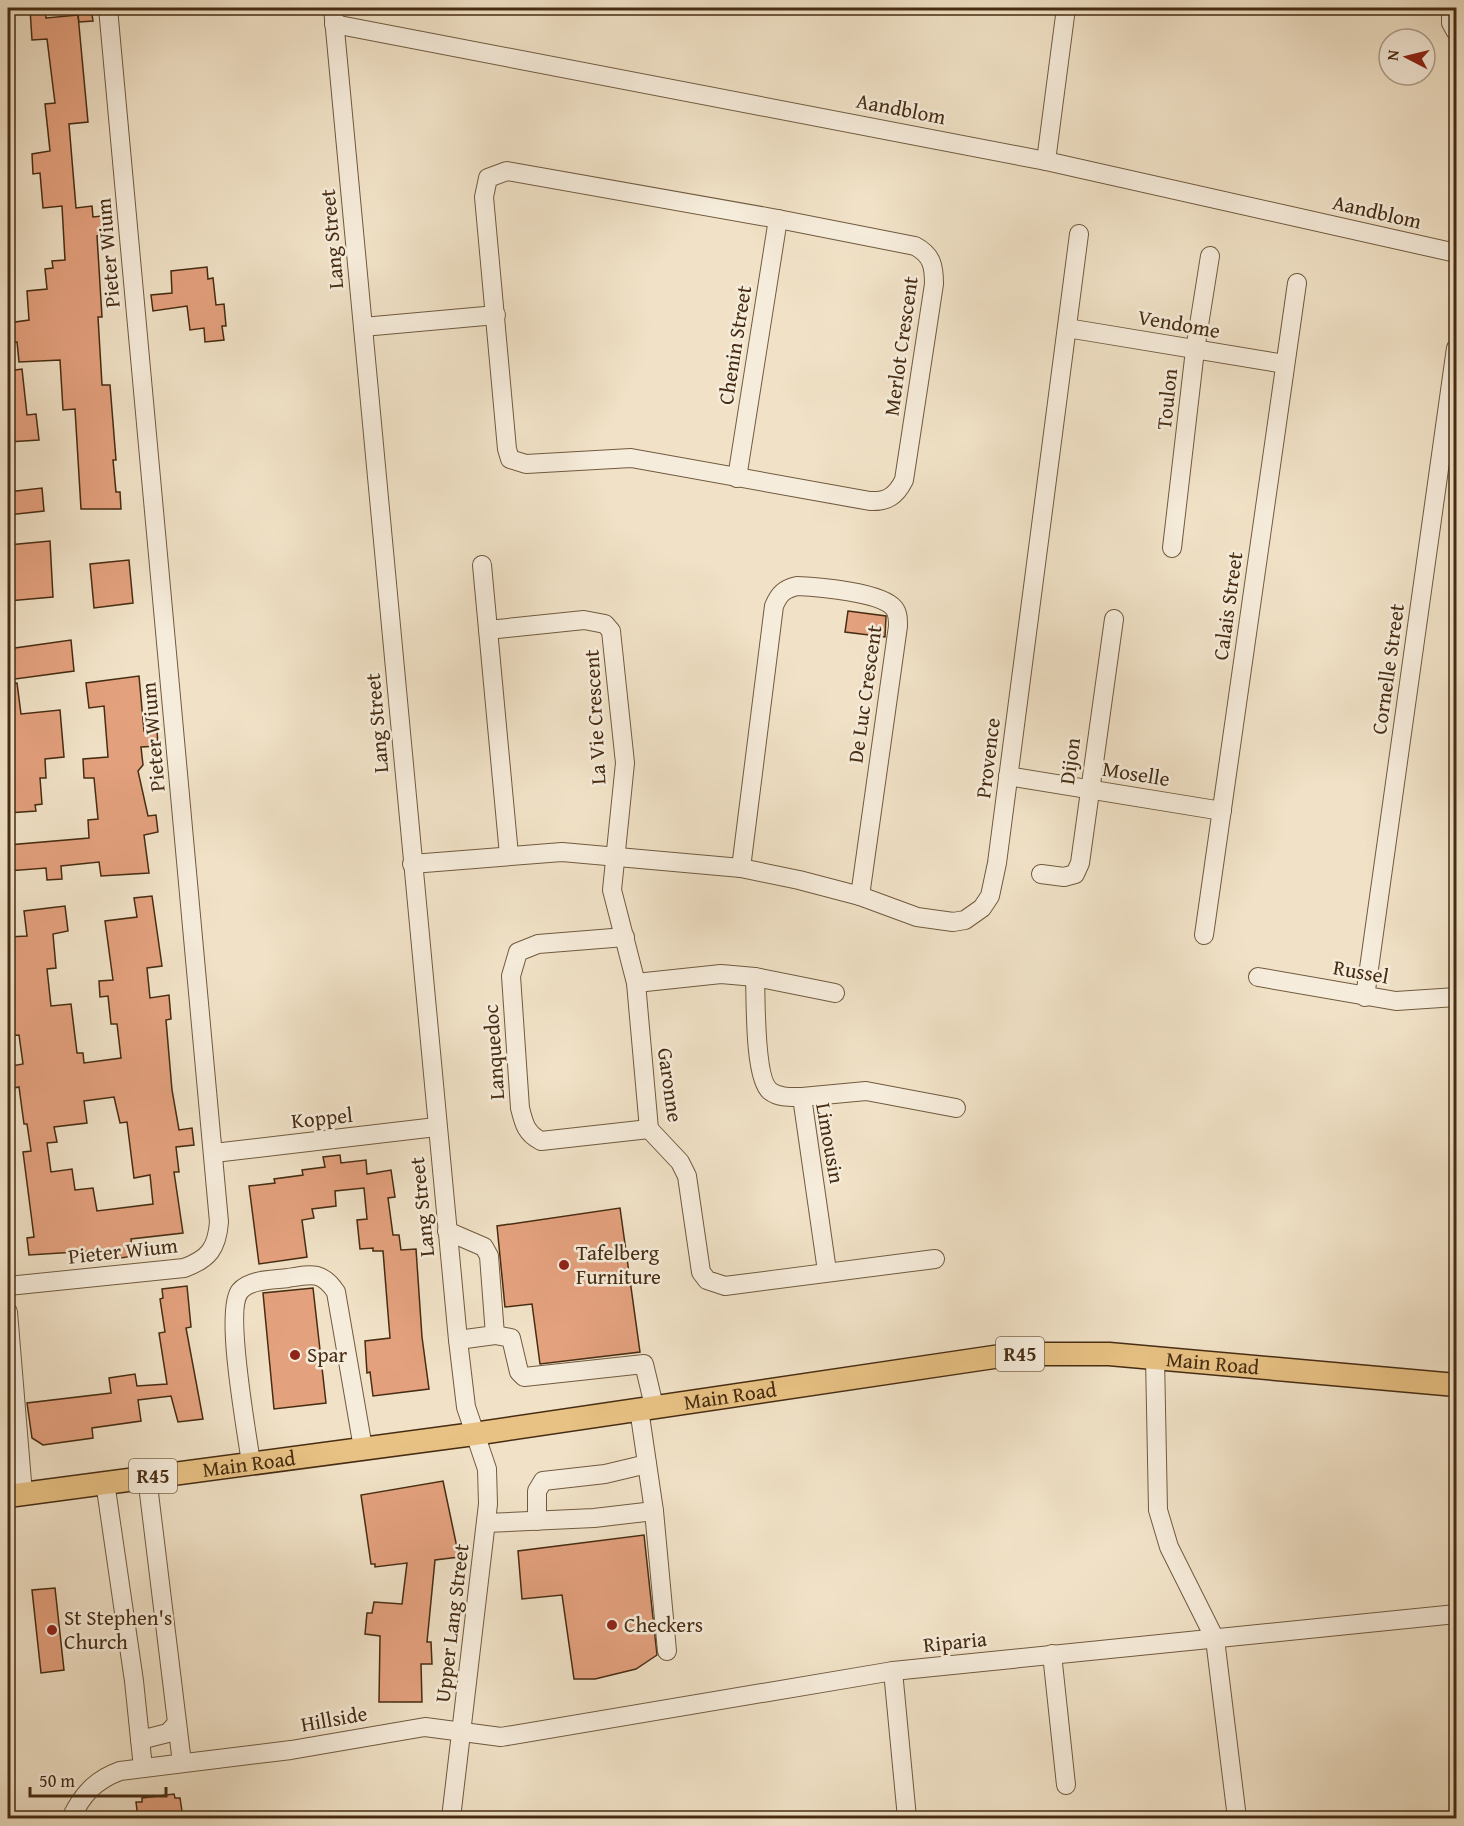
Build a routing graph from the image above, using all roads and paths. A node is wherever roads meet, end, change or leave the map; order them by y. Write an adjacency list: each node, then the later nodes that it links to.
1 (108, 8): 44 (street, Pieter Wium)
2 (1066, 8): 6 (street)
3 (1451, 8): 5 (street)
4 (333, 16): 6 (street, Aandblom); 13 (street, Lang Street)
5 (1456, 32)
6 (1046, 161): 9 (street, Aandblom)
7 (778, 219): 12 (street, Merlot Crescent); 18 (street, Chenin Street); 18 (street, Merlot Crescent)
8 (1079, 234): 14 (street, Provence)
9 (1456, 253)
10 (1210, 256): 16 (street, Toulon)
11 (1297, 283): 17 (street, Calais Street)
12 (496, 315): 13 (street); 18 (street, Merlot Crescent)
13 (363, 327): 28 (street, Lang Street)
14 (1067, 328): 16 (street, Vendome); 23 (street, Provence)
15 (1456, 348): 38 (street, Cornelle Street)
16 (1195, 350): 17 (street, Vendome); 19 (street, Toulon)
17 (1285, 364): 25 (street, Calais Street)
18 (737, 478)
19 (1173, 548)
20 (482, 565): 22 (street)
21 (1114, 619): 24 (street, Dijon)
22 (488, 630): 26 (street); 27 (street, La Vie Crescent)
23 (1008, 776): 24 (street, Moselle); 31 (street, Provence)
24 (1089, 789): 25 (street, Moselle); 30 (street, Dijon)
25 (1222, 811): 32 (street, Calais Street)
26 (509, 855): 27 (street); 28 (street)
27 (614, 856): 29 (street, Provence); 33 (street, Garonne)
28 (412, 864): 42 (street, Lang Street)
29 (741, 868): 31 (street, Provence); 31 (street, De Luc Crescent)
30 (1041, 874)
31 (860, 896)
32 (1203, 935)
33 (625, 937): 36 (street, Garonne); 43 (street, Lanquedoc)
34 (755, 977): 36 (street); 37 (street); 40 (street, Limousin)
35 (1258, 977): 38 (street, Russel)
36 (636, 983): 43 (street, Garonne)
37 (836, 993)
38 (1365, 997): 39 (street, Russel)
39 (1456, 997)
40 (802, 1097): 41 (street); 47 (street, Limousin)
41 (956, 1108)
42 (436, 1127): 44 (street, Koppel); 45 (street, Lang Street)
43 (649, 1129): 47 (street, Garonne)
44 (214, 1153): 48 (street, Pieter Wium)
45 (447, 1231): 50 (street); 51 (street, Lang Street)
46 (935, 1259): 47 (street, Garonne)
47 (827, 1271)
48 (8, 1286)
49 (8, 1312): 61 (street)
50 (495, 1335): 51 (street); 54 (street)
51 (458, 1340): 55 (street, Lang Street)
52 (1155, 1357): 53 (main road, Main Road / R45); 54 (main road, Main Road / R45); 66 (street)
53 (1456, 1385)
54 (646, 1408): 55 (main road, Main Road / R45); 58 (street)
55 (474, 1434): 56 (main road, Main Road / R45); 64 (street, Upper Lang Street)
56 (363, 1448): 57 (main road, Main Road / R45); 57 (street)
57 (251, 1463): 59 (main road, Main Road / R45)
58 (647, 1464): 62 (street); 63 (street)
59 (147, 1477): 60 (main road, Main Road / R45); 70 (street)
60 (105, 1482): 61 (main road, Main Road / R45); 72 (street)
61 (16, 1495)
62 (654, 1511): 63 (street); 67 (street)
63 (537, 1521): 64 (street)
64 (486, 1523): 71 (street, Upper Lang Street)
65 (1456, 1614): 66 (street, Riparia)
66 (1215, 1639): 68 (street, Riparia); 79 (street)
67 (667, 1651)
68 (1052, 1654): 69 (street, Riparia); 75 (street)
69 (893, 1671): 71 (street, Riparia); 78 (street)
70 (177, 1723): 72 (street); 73 (street)
71 (462, 1733): 73 (street, Hillside); 77 (street, Upper Lang Street)
72 (140, 1740): 74 (street)
73 (182, 1763): 74 (street, Hillside)
74 (143, 1768): 76 (street, Hillside)
75 (1066, 1785)
76 (71, 1818)
77 (452, 1818)
78 (907, 1818)
79 (1237, 1818)

